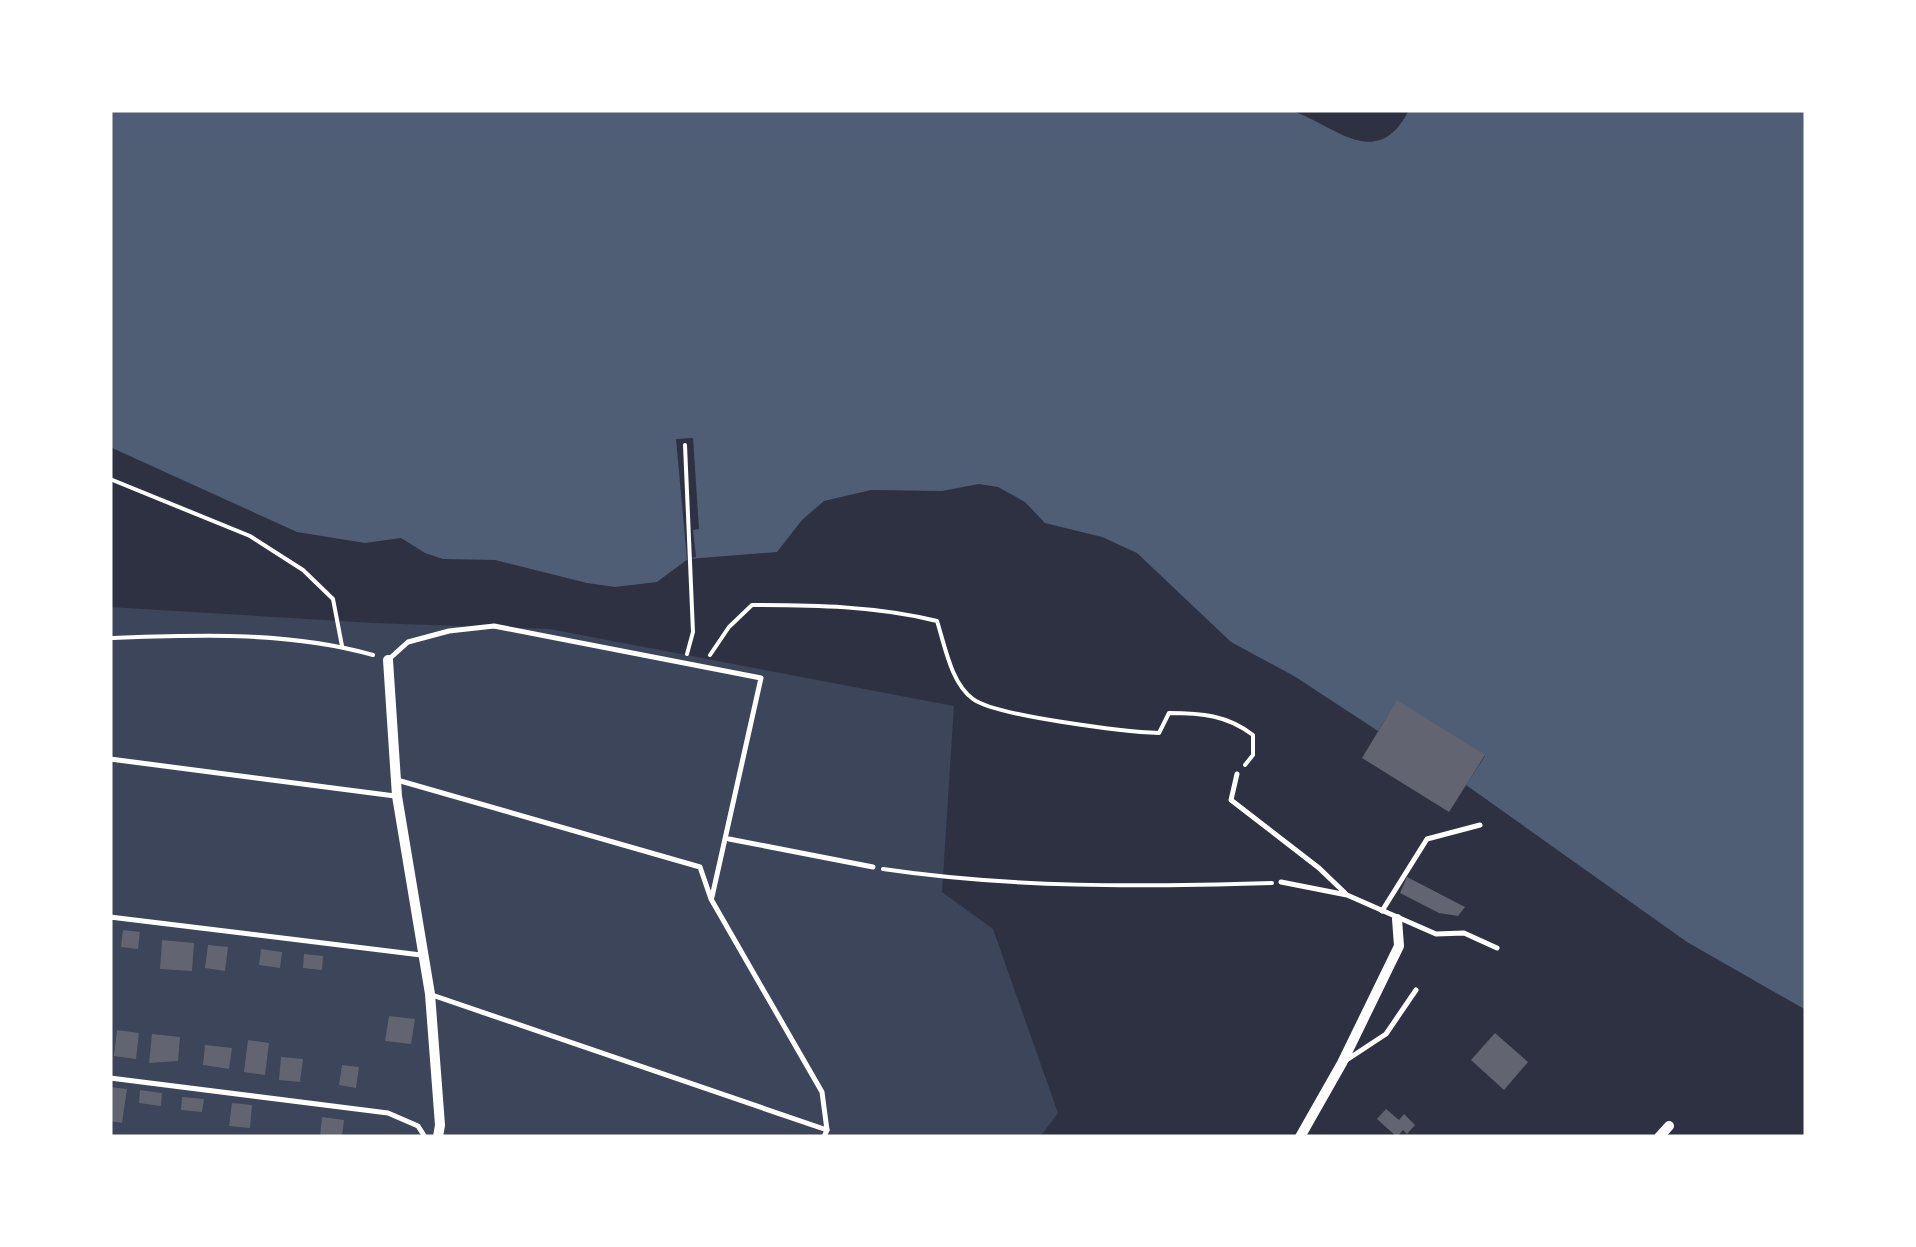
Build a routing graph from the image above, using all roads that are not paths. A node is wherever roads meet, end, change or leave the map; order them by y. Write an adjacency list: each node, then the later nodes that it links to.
1 (388, 660): 4 (street); 7 (lane)
2 (110, 759): 5 (lane)
3 (1237, 774): 10 (lane)
4 (397, 780): 5 (street); 11 (lane)
5 (397, 796): 16 (street)
6 (1480, 825): 12 (lane)
7 (727, 838): 8 (lane); 11 (lane)
8 (873, 867)
9 (1281, 882): 10 (lane)
10 (1347, 895): 12 (lane)
11 (711, 899): 22 (lane)
12 (1382, 912): 14 (lane)
13 (110, 917): 16 (lane)
14 (1397, 918): 15 (lane); 19 (street)
15 (1496, 948)
16 (421, 955): 18 (street)
17 (1416, 990): 19 (lane)
18 (430, 994): 22 (lane); 24 (street)
19 (1342, 1063): 25 (street)
20 (110, 1078): 23 (lane)
21 (1669, 1126): 26 (street)
22 (826, 1134)
23 (425, 1137)
24 (438, 1137)
25 (1300, 1137)
26 (1659, 1137)

